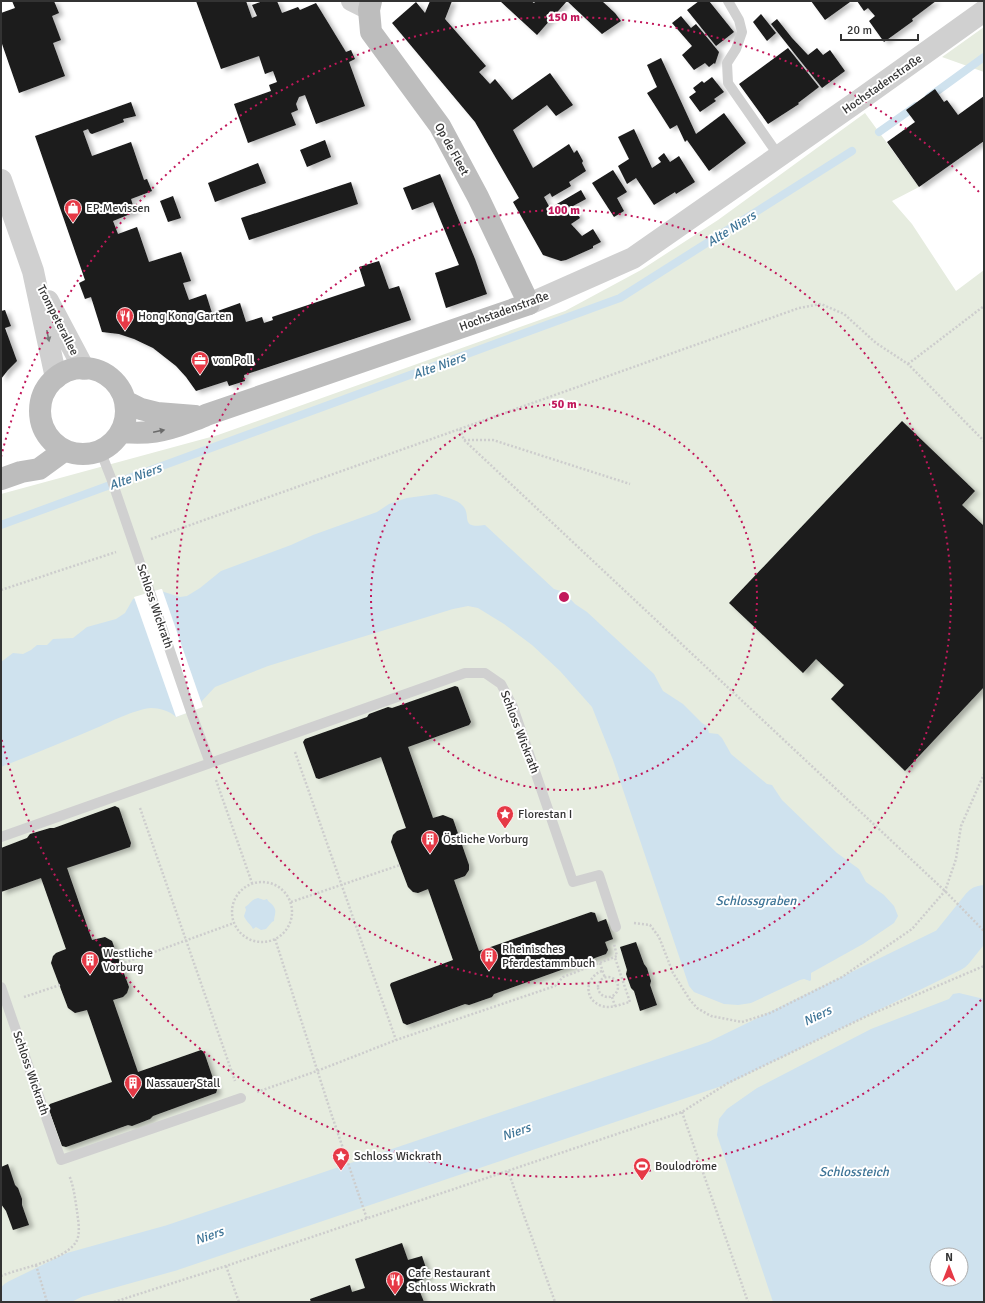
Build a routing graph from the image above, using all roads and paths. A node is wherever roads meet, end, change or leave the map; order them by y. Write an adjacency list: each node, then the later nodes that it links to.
1 (728, 1): 4 (lane)
2 (364, 4): 7 (main road, Op de Fleet)
3 (984, 11): 4 (street, Hochstadenstraße)
4 (779, 156): 7 (street, Hochstadenstraße)
5 (1, 180): 6 (street, Trompeterallee)
6 (33, 271): 10 (street, Trompeterallee); 11 (street, Trompeterallee, one-way to 11)
7 (528, 304): 13 (main road, Hochstadenstraße)
8 (984, 306): 9 (path)
9 (908, 364): 14 (path); 17 (path)
10 (84, 369): 11 (main road); 12 (main road)
11 (56, 378): 18 (main road)
12 (125, 401): 13 (main road); 15 (main road)
13 (204, 416): 15 (main road, Hochstadenstraße, one-way to 13)
14 (460, 429): 16 (path); 22 (path)
15 (120, 432): 19 (main road)
16 (464, 440): 21 (path); 32 (path)
17 (984, 441)
18 (58, 444): 19 (main road); 20 (main road)
19 (100, 450): 22 (lane, Schloss Wickrath)
20 (1, 479)
21 (630, 484)
22 (134, 546): 23 (path); 25 (lane, Schloss Wickrath)
23 (1, 590)
24 (288, 735): 25 (lane, Schloss Wickrath); 31 (path); 35 (lane, Schloss Wickrath)
25 (210, 763): 27 (lane, Schloss Wickrath); 30 (path)
26 (984, 774): 32 (path)
27 (134, 790): 28 (lane, Schloss Wickrath); 38 (path)
28 (1, 837)
29 (400, 866): 31 (path)
30 (252, 883): 33 (path); 34 (path)
31 (340, 885): 33 (path); 52 (path)
32 (945, 891): 35 (path); 36 (path)
33 (292, 902): 37 (path)
34 (234, 923): 37 (path); 38 (path)
35 (616, 928): 39 (path)
36 (984, 931)
37 (275, 939): 53 (path)
38 (187, 940): 41 (path); 54 (path)
39 (615, 958): 40 (path); 45 (path)
40 (600, 963): 43 (path); 52 (path)
41 (120, 964)
42 (984, 966): 55 (path)
43 (602, 970): 44 (path); 51 (path)
44 (605, 978): 46 (path); 49 (path)
45 (623, 983): 46 (path); 51 (path)
46 (617, 984): 49 (path)
47 (60, 985): 50 (path)
48 (1, 987): 50 (lane, Schloss Wickrath)
49 (612, 997): 51 (path)
50 (6, 1003): 56 (lane, Schloss Wickrath)
51 (615, 1006)
52 (396, 1040): 53 (path)
53 (317, 1071): 54 (path); 58 (path)
54 (241, 1098): 56 (lane)
55 (682, 1112): 57 (path); 66 (path)
56 (62, 1160): 59 (path)
57 (508, 1171): 58 (path); 65 (path)
58 (367, 1219): 60 (path)
59 (36, 1265): 61 (path); 62 (path)
60 (226, 1266): 63 (path); 64 (path)
61 (1, 1276)
62 (47, 1302)
63 (114, 1302)
64 (239, 1302)
65 (555, 1302)
66 (748, 1302)

